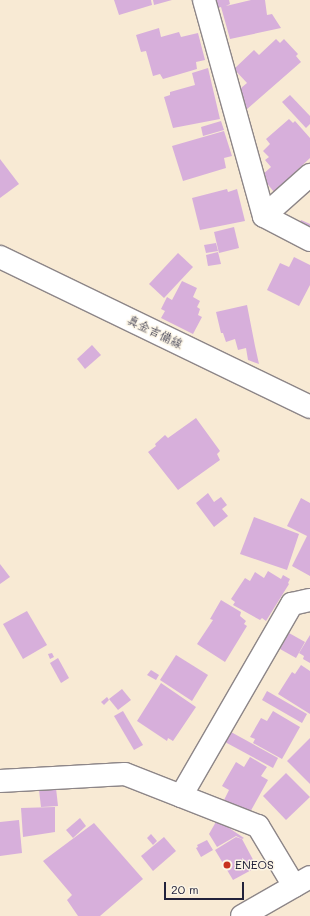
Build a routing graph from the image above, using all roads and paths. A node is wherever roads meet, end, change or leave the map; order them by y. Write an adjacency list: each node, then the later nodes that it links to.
1 (204, 0): 3 (main road)
2 (310, 175): 3 (main road)
3 (264, 216): 4 (main road)
4 (310, 240)
5 (0, 257): 6 (main road, 真金吉備線)
6 (310, 407)
7 (310, 600): 9 (main road)
8 (0, 781): 9 (main road)
9 (181, 796): 10 (main road)
10 (302, 881): 11 (main road)
11 (242, 916)

